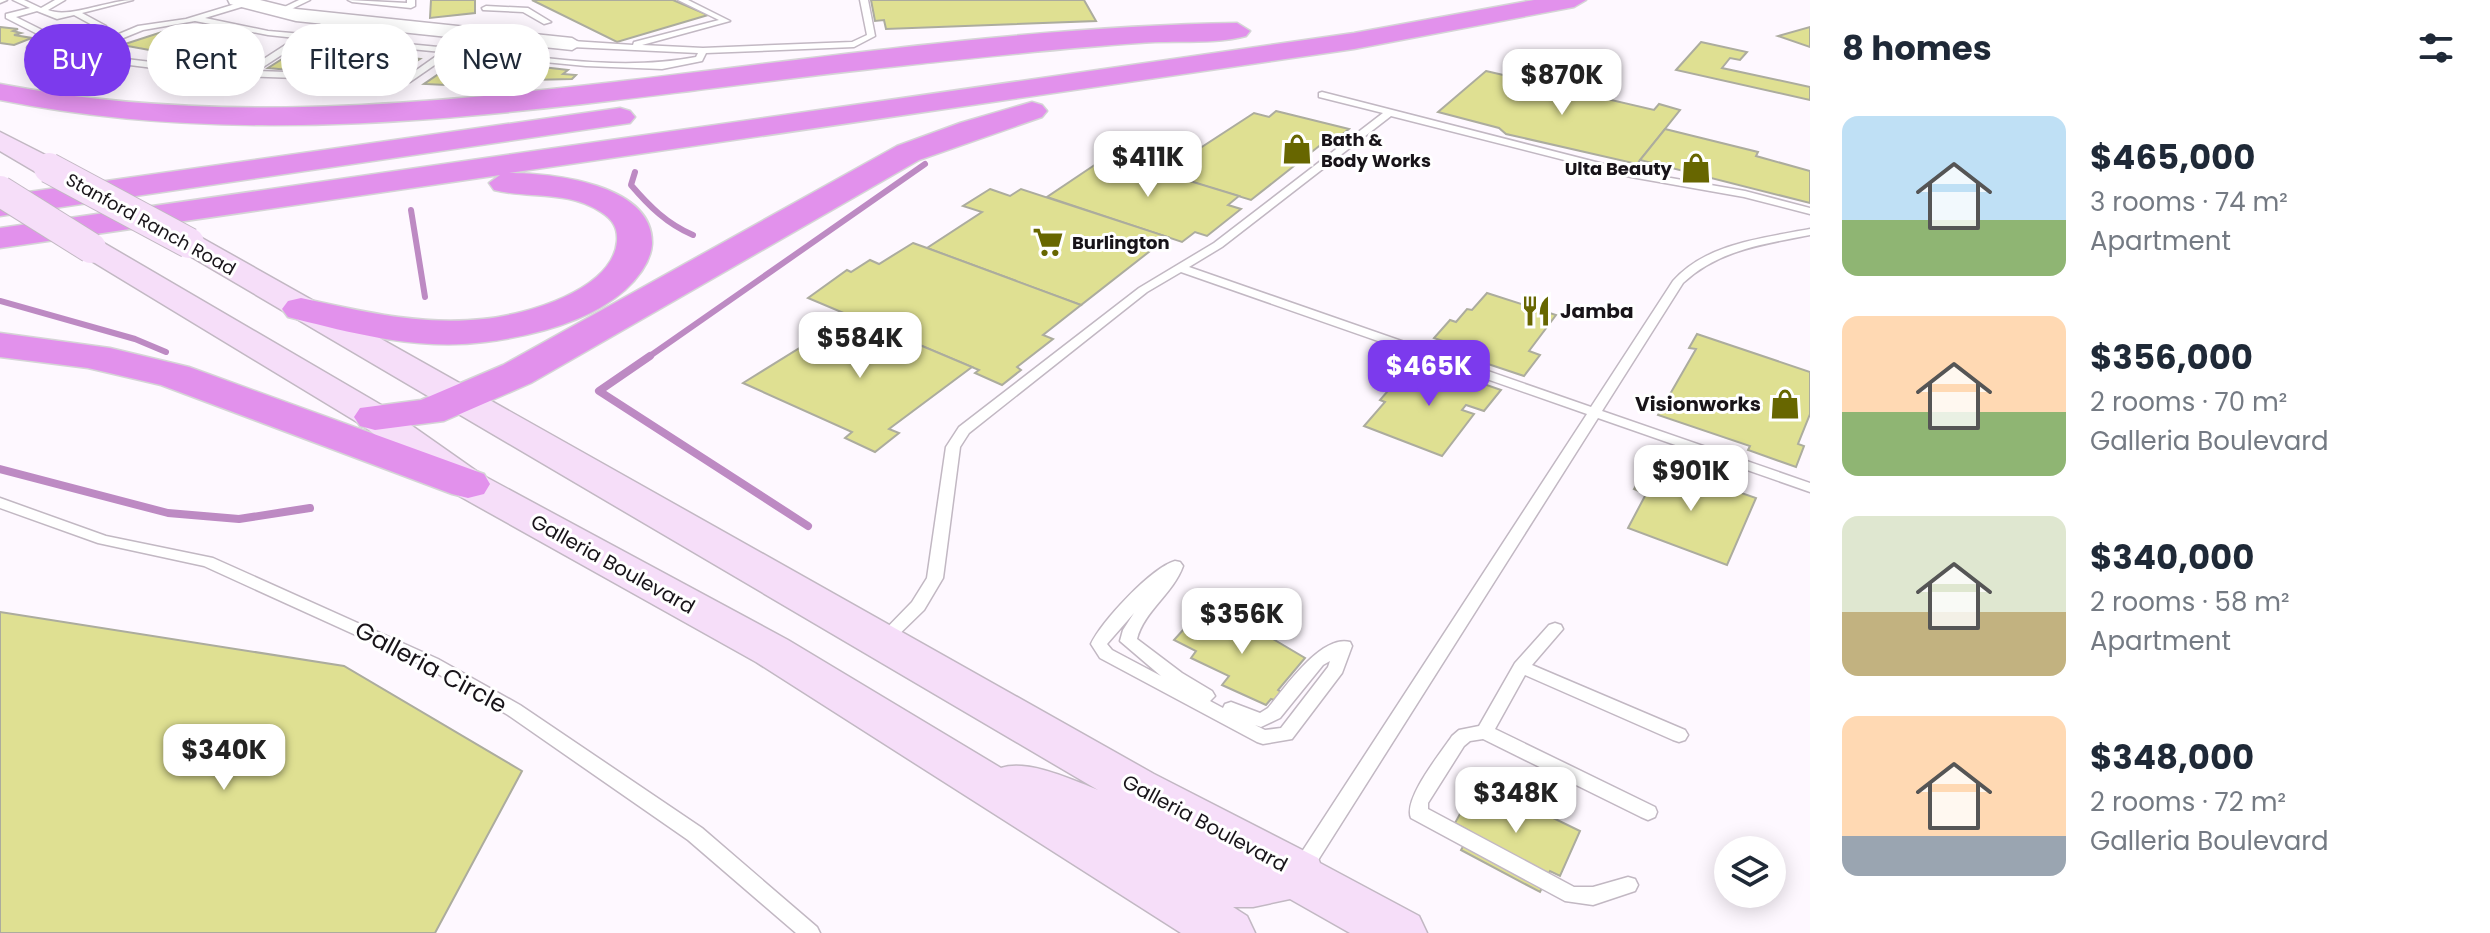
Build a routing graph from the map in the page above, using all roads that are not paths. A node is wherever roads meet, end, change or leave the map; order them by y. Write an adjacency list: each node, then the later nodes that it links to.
1 (17, 0): 12 (lane)
2 (61, 0): 12 (lane)
3 (129, 0): 14 (lane)
4 (306, 0): 13 (lane)
5 (352, 0): 6 (lane)
6 (411, 0)
7 (682, 0): 30 (lane)
8 (864, 0): 31 (lane)
9 (1574, 0): 28 (highway)
10 (241, 2): 13 (street); 17 (lane)
11 (486, 4): 18 (lane); 22 (lane)
12 (39, 10): 14 (lane); 15 (lane)
13 (278, 12): 16 (street)
14 (77, 14): 19 (lane)
15 (4, 17): 23 (lane)
16 (333, 18): 21 (lane); 25 (street)
17 (195, 19): 20 (lane); 26 (lane)
18 (547, 22)
19 (96, 24)
20 (165, 24)
21 (324, 24)
22 (482, 24)
23 (24, 26)
24 (147, 27): 34 (lane)
25 (434, 28)
26 (281, 33)
27 (550, 41): 29 (street)
28 (1354, 41): 45 (highway); 50 (highway)
29 (572, 44): 30 (lane)
30 (621, 49): 31 (lane)
31 (703, 51): 32 (lane)
32 (550, 58)
33 (434, 62): 36 (lane)
34 (147, 63)
35 (819, 67): 37 (highway); 41 (highway); 42 (highway)
36 (265, 75)
37 (0, 92)
38 (1322, 95): 39 (lane)
39 (1390, 112): 43 (lane); 47 (lane)
40 (0, 140): 48 (main road, Stanford Ranch Road, bridge)
41 (0, 190): 52 (main road, Galleria Boulevard, bridge)
42 (0, 206)
43 (1810, 211)
44 (1810, 232): 51 (lane)
45 (0, 238)
46 (0, 254): 48 (highway)
47 (1181, 268): 51 (lane); 57 (lane)
48 (301, 309): 50 (main road, Galleria Boulevard)
49 (0, 345): 53 (highway)
50 (460, 400): 52 (highway); 57 (main road, Galleria Boulevard)
51 (1594, 412): 54 (lane); 64 (lane)
52 (375, 417): 53 (main road, Galleria Boulevard)
53 (468, 484): 62 (main road, Galleria Boulevard)
54 (1810, 488)
55 (0, 503): 67 (lane, Galleria Circle)
56 (1555, 629): 59 (lane)
57 (883, 641): 64 (main road, Galleria Boulevard)
58 (1344, 646): 58 (lane)
59 (1521, 667): 60 (lane); 61 (lane)
60 (1485, 732): 63 (lane); 65 (lane)
61 (1679, 735)
62 (987, 783): 64 (main road); 66 (main road, Galleria Boulevard)
63 (1648, 812)
64 (1299, 874): 68 (main road, Galleria Boulevard)
65 (1628, 885)
66 (1209, 926)
67 (810, 933)
68 (1400, 933)

